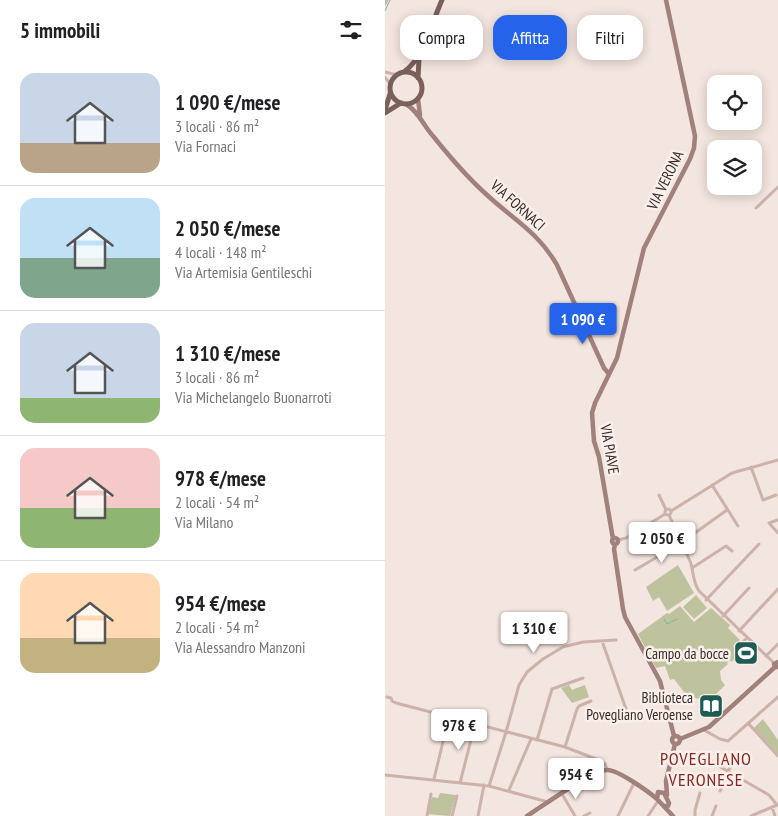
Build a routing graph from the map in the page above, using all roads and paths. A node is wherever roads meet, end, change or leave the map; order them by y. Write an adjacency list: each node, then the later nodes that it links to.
1 (387, 0): 4 (street)
2 (442, 0): 5 (main road)
3 (666, 0): 21 (street, VIA VERONA)
4 (385, 4)
5 (436, 15)
6 (416, 60): 9 (main road)
7 (418, 60): 12 (main road)
8 (385, 72): 10 (street)
9 (404, 72): 10 (main road); 12 (main road)
10 (397, 75): 13 (main road)
11 (385, 77): 13 (street)
12 (418, 78): 15 (main road)
13 (390, 84): 14 (main road)
14 (391, 94): 16 (main road); 17 (main road)
15 (418, 99): 16 (main road); 18 (street)
16 (403, 104): 17 (main road); 18 (street)
17 (385, 111)
18 (421, 118): 22 (street, VIA FORNACI)
19 (778, 187): 20 (street)
20 (756, 208)
21 (613, 368): 22 (street, VIA PIAVE)
22 (609, 374): 35 (street, VIA PIAVE)
23 (778, 460): 24 (street)
24 (751, 467): 25 (street); 27 (street)
25 (712, 486): 29 (street); 30 (street)
26 (659, 495): 28 (street)
27 (776, 495)
28 (666, 510): 30 (street); 31 (street)
29 (727, 510): 33 (street); 36 (street)
30 (671, 511): 31 (street)
31 (667, 515): 35 (street); 36 (street)
32 (778, 520): 34 (street)
33 (738, 526)
34 (778, 533)
35 (615, 541): 63 (street, VIA PIAVE)
36 (681, 543): 39 (street); 40 (street)
37 (759, 544): 43 (street)
38 (732, 551): 39 (street)
39 (692, 568): 43 (street)
40 (635, 570)
41 (749, 588): 44 (street)
42 (778, 589): 45 (street)
43 (706, 600): 44 (street)
44 (723, 616): 45 (street)
45 (739, 631): 46 (street)
46 (747, 638): 50 (street); 51 (street)
47 (616, 640): 48 (street)
48 (602, 641): 57 (street); 62 (street)
49 (778, 644): 51 (street)
50 (734, 650)
51 (766, 656): 52 (street)
52 (776, 665): 61 (street)
53 (583, 678): 66 (street)
54 (387, 697): 58 (street)
55 (778, 697): 59 (street)
56 (591, 701): 68 (street)
57 (619, 712)
58 (449, 718): 60 (street); 75 (street)
59 (748, 723): 61 (street); 69 (street)
60 (475, 724): 62 (street); 77 (street)
61 (704, 730): 65 (street)
62 (507, 732): 64 (street); 80 (street)
63 (675, 736): 65 (street); 67 (street)
64 (531, 739): 66 (street); 82 (street)
65 (680, 739): 67 (street)
66 (537, 740): 68 (street)
67 (675, 744): 76 (street)
68 (565, 748): 72 (street)
69 (778, 756)
70 (735, 758): 73 (street)
71 (710, 761): 73 (street)
72 (607, 770): 78 (street); 87 (street)
73 (729, 772): 83 (street); 93 (street)
74 (385, 775): 75 (street)
75 (434, 779): 77 (street)
76 (666, 781): 84 (street); 89 (street)
77 (460, 783): 79 (street)
78 (634, 783): 81 (street); 104 (street)
79 (484, 785): 80 (street); 100 (street)
80 (489, 786): 82 (street)
81 (646, 789): 84 (street); 90 (street)
82 (509, 790): 91 (street)
83 (720, 791)
84 (659, 792): 89 (street); 90 (street)
85 (700, 793): 107 (street)
86 (431, 794): 98 (street)
87 (562, 794): 91 (street); 102 (street)
88 (457, 796): 99 (street)
89 (667, 796): 92 (street)
90 (657, 800): 94 (street); 105 (street)
91 (548, 802): 101 (street)
92 (669, 802): 94 (street); 106 (street)
93 (777, 805): 96 (street)
94 (664, 806): 106 (street)
95 (716, 806): 108 (street)
96 (772, 807): 109 (street); 110 (street)
97 (590, 813): 103 (street)
98 (427, 816)
99 (452, 816)
100 (478, 816)
101 (527, 816)
102 (575, 816)
103 (585, 816)
104 (618, 816)
105 (648, 816)
106 (673, 816)
107 (695, 816)
108 (712, 816)
109 (751, 816)
110 (775, 816)

